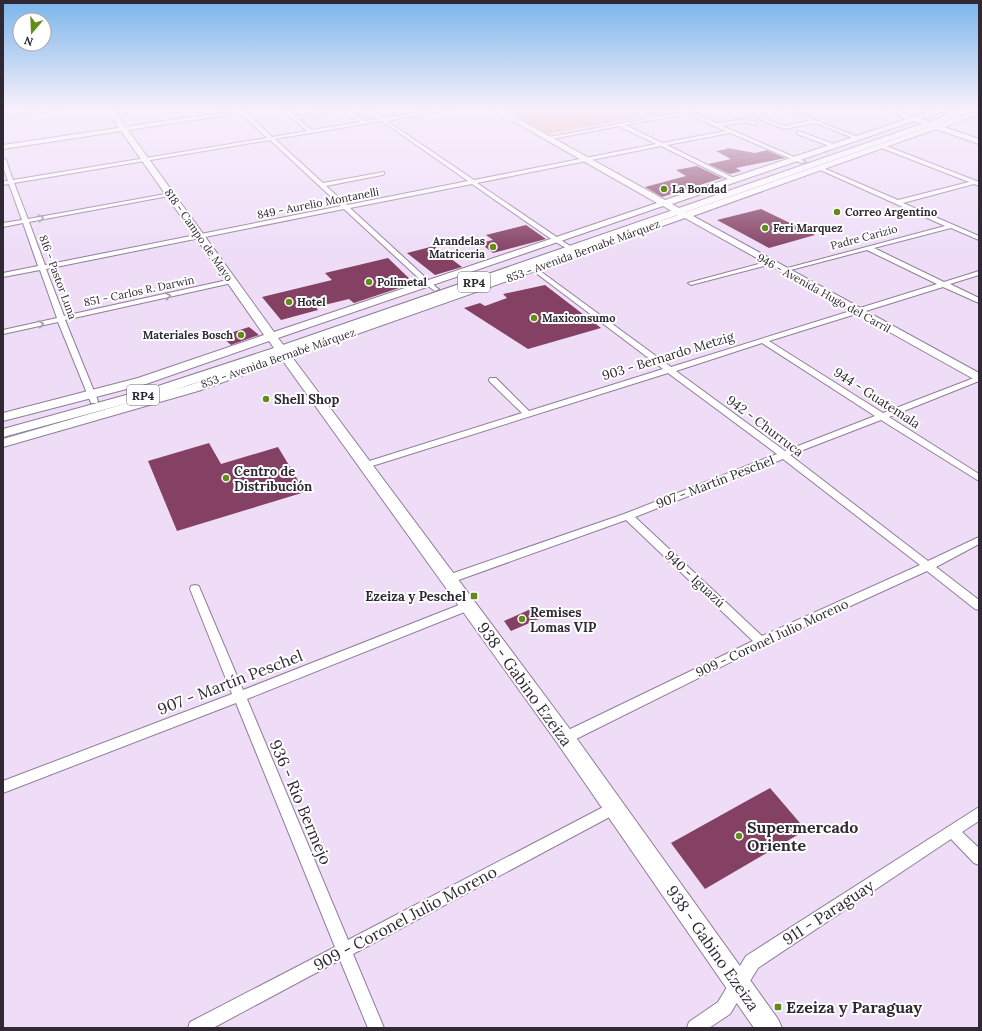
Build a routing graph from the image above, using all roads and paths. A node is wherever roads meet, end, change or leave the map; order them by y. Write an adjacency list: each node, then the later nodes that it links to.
1 (142, 156): 15 (street, 818 - Campo de Mayo)
2 (167, 156): 15 (street)
3 (291, 156): 25 (street)
4 (434, 156): 22 (street)
5 (579, 156): 16 (street, 946 - Avenida Hugo del Carril)
6 (606, 156): 16 (street, 849 - Aurelio Montanelli)
7 (685, 156): 20 (street)
8 (790, 156): 17 (street)
9 (808, 156): 17 (street, 853 - Avenida Bernabé Márquez)
10 (812, 156): 17 (main road, 853 - Avenida Bernabé Márquez / RP4)
11 (819, 156): 29 (main road, 853 - Avenida Bernabé Márquez / RP4)
12 (852, 156): 18 (street, 853 - Avenida Bernabé Márquez)
13 (908, 156): 23 (street)
14 (3, 160): 21 (street, 816 - Pastor Luna)
15 (145, 160): 21 (street); 26 (street, 818 - Campo de Mayo)
16 (586, 160): 22 (street, 849 - Aurelio Montanelli); 29 (street, 946 - Avenida Hugo del Carril)
17 (799, 160): 20 (street, 853 - Avenida Bernabé Márquez); 29 (main road, 853 - Avenida Bernabé Márquez / RP4)
18 (819, 168): 27 (street); 29 (street, 853 - Avenida Bernabé Márquez)
19 (382, 174): 25 (street)
20 (734, 180): 29 (street, 853 - Avenida Bernabé Márquez)
21 (11, 182): 24 (street); 30 (street, 816 - Pastor Luna)
22 (471, 182): 28 (street, 849 - Aurelio Montanelli); 37 (street)
23 (977, 182): 27 (street)
24 (3, 183)
25 (322, 185): 28 (street)
26 (171, 195): 30 (street, one-way to 26); 35 (street, 818 - Campo de Mayo)
27 (899, 202): 32 (street)
28 (346, 207): 35 (street, 849 - Aurelio Montanelli); 48 (street)
29 (673, 209): 37 (main road, 853 - Avenida Bernabé Márquez / RP4); 37 (street, 853 - Avenida Bernabé Márquez); 39 (street, 946 - Avenida Hugo del Carril); 41 (street, 853 - Avenida Bernabé Márquez)
30 (26, 221): 31 (street); 40 (street, 816 - Pastor Luna)
31 (3, 225)
32 (951, 226): 34 (street); 38 (street, Padre Carizio)
33 (979, 228): 34 (street)
34 (965, 232): 36 (street)
35 (200, 237): 40 (street, 849 - Aurelio Montanelli); 45 (street, 818 - Campo de Mayo)
36 (979, 238)
37 (563, 244): 48 (main road, 853 - Avenida Bernabé Márquez / RP4); 54 (main road, 853 - Avenida Bernabé Márquez / RP4)
38 (868, 248): 42 (street, Padre Carizio); 47 (street)
39 (770, 263): 42 (street, 946 - Avenida Hugo del Carril); 46 (street)
40 (43, 267): 44 (street, 849 - Aurelio Montanelli); 51 (street, 816 - Pastor Luna)
41 (534, 269): 54 (street, 853 - Avenida Bernabé Márquez); 55 (street, 942 - Churruca)
42 (783, 270): 50 (street, 946 - Avenida Hugo del Carril)
43 (979, 273): 47 (street, 903 - Bernardo Metzig)
44 (3, 276)
45 (232, 281): 51 (street, 851 - Carlos R. Darwin, one-way to 45); 54 (street, 818 - Campo de Mayo)
46 (691, 284)
47 (943, 284): 49 (street); 50 (street, 903 - Bernardo Metzig)
48 (431, 286): 54 (main road, 853 - Avenida Bernabé Márquez / RP4)
49 (979, 301)
50 (856, 310): 53 (street, 903 - Bernardo Metzig); 56 (street, 946 - Avenida Hugo del Carril)
51 (61, 319): 52 (street, 851 - Carlos R. Darwin, one-way to 51); 58 (street, 816 - Pastor Luna)
52 (3, 332)
53 (762, 340): 55 (street, 903 - Bernardo Metzig); 62 (street, 944 - Guatemala)
54 (278, 347): 58 (main road, 853 - Avenida Bernabé Márquez / RP4); 59 (street, 853 - Avenida Bernabé Márquez); 60 (main road, 853 - Avenida Bernabé Márquez / RP4); 68 (street, 938 - Gabino Ezeiza)
55 (667, 369): 61 (street, 903 - Bernardo Metzig); 67 (street, 942 - Churruca)
56 (979, 378): 62 (street, 907 - Martín Peschel)
57 (493, 380): 61 (street)
58 (93, 398): 63 (street, 853 - Avenida Bernabé Márquez); 64 (main road, 853 - Avenida Bernabé Márquez / RP4)
59 (151, 401): 60 (main road); 66 (street, 853 - Avenida Bernabé Márquez)
60 (117, 403): 65 (main road, 853 - Avenida Bernabé Márquez / RP4)
61 (527, 414): 68 (street, 903 - Bernardo Metzig)
62 (880, 416): 67 (street, 907 - Martín Peschel); 69 (street, 944 - Guatemala)
63 (3, 417)
64 (3, 425)
65 (3, 433)
66 (3, 443)
67 (784, 455): 70 (street, 907 - Martín Peschel); 72 (street, 942 - Churruca)
68 (366, 465): 73 (street, 938 - Gabino Ezeiza)
69 (979, 478)
70 (628, 516): 73 (street, 907 - Martín Peschel); 77 (street, 940 - Iguazú)
71 (979, 540): 72 (street, 909 - Coronel Julio Moreno)
72 (928, 566): 76 (street, 942 - Churruca); 77 (street, 909 - Coronel Julio Moreno)
73 (449, 579): 75 (street, 938 - Gabino Ezeiza)
74 (195, 589): 78 (street, 936 - Río Bermejo)
75 (468, 606): 78 (street, 907 - Martín Peschel); 79 (street, 938 - Gabino Ezeiza)
76 (979, 606)
77 (761, 642): 79 (street, 909 - Coronel Julio Moreno)
78 (239, 697): 80 (street, 907 - Martín Peschel); 85 (street, 936 - Río Bermejo)
79 (565, 738): 81 (street, 938 - Gabino Ezeiza)
80 (3, 787)
81 (614, 808): 85 (street, 909 - Coronel Julio Moreno); 86 (street, 938 - Gabino Ezeiza)
82 (979, 813): 83 (street, 911 - Paraguay)
83 (952, 831): 84 (street); 86 (street, 911 - Paraguay)
84 (979, 858)
85 (344, 950): 87 (street, 909 - Coronel Julio Moreno); 88 (street, 936 - Río Bermejo)
86 (738, 983): 89 (street, 911 - Paraguay); 90 (street, 938 - Gabino Ezeiza)
87 (196, 1028)
88 (376, 1028)
89 (695, 1028)
90 (769, 1028)

